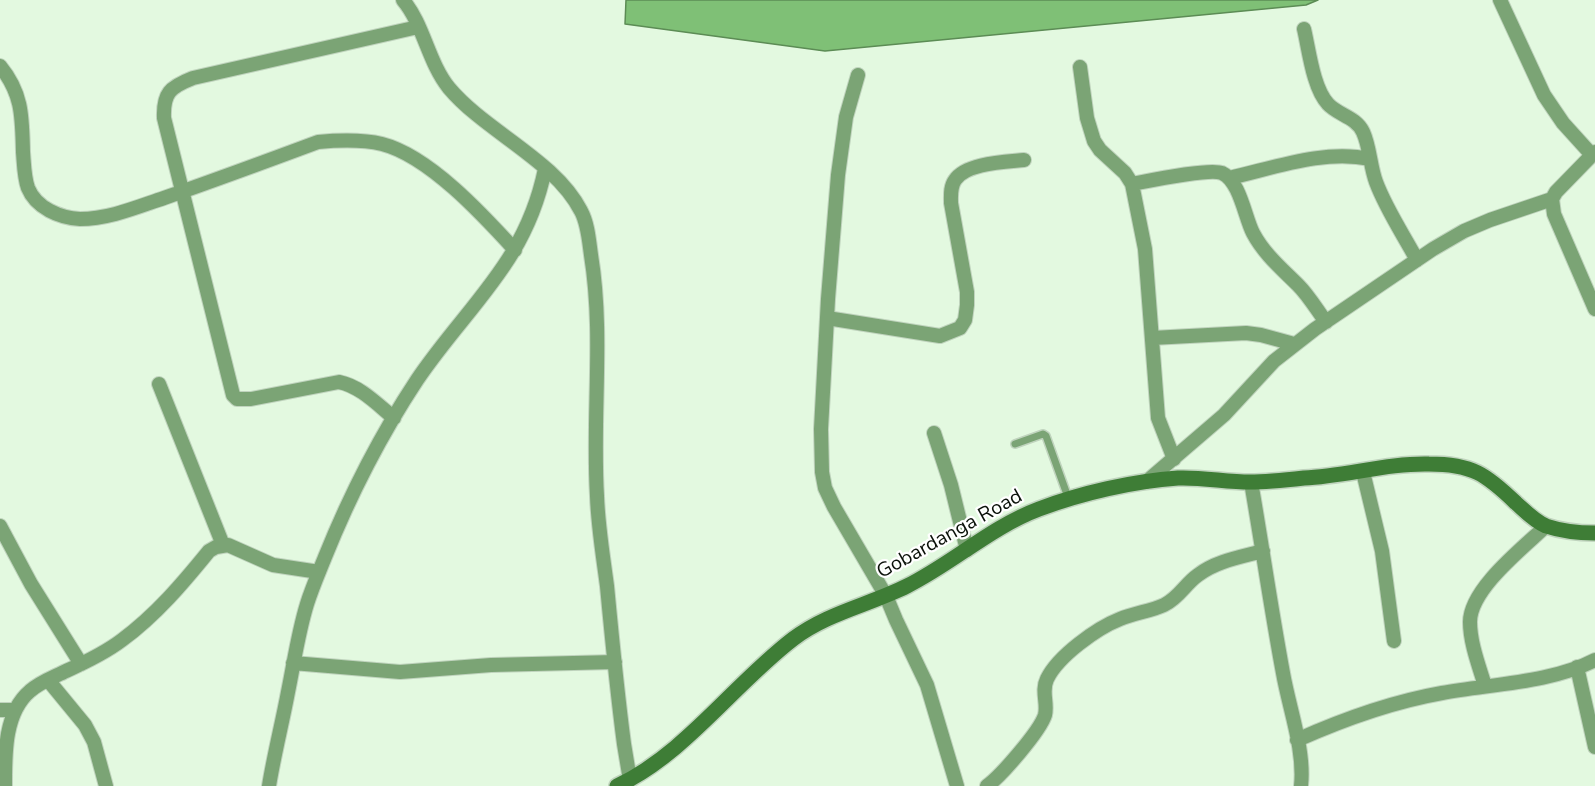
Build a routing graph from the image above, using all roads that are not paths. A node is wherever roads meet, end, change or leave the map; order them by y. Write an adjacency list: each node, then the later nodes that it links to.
1 (403, 0): 3 (street)
2 (1500, 0): 8 (street)
3 (418, 27): 11 (street); 14 (street)
4 (1304, 29): 10 (street)
5 (0, 66): 14 (street)
6 (1080, 67): 13 (street)
7 (858, 75): 19 (street)
8 (1594, 154): 15 (street)
9 (1024, 159): 19 (street)
10 (1370, 159): 12 (street); 17 (street)
11 (545, 169): 16 (street); 42 (street)
12 (1229, 178): 13 (street); 20 (street)
13 (1132, 184): 21 (street)
14 (182, 191): 16 (street); 24 (street)
15 (1552, 199): 17 (street); 18 (street)
16 (515, 250): 24 (street)
17 (1417, 260): 20 (street)
18 (1595, 309)
19 (827, 318): 39 (street)
20 (1326, 322): 22 (street)
21 (1152, 338): 22 (street); 27 (street)
22 (1294, 344): 27 (street)
23 (159, 384): 35 (street)
24 (394, 418): 38 (street)
25 (934, 433): 36 (street)
26 (1015, 444): 31 (lane)
27 (1174, 459): 29 (street)
28 (1363, 472): 30 (main road, Gobardanga Road); 33 (main road, Gobardanga Road); 40 (street)
29 (1146, 482): 30 (main road, Gobardanga Road); 31 (main road, Gobardanga Road)
30 (1251, 482): 37 (street)
31 (1069, 500): 36 (main road, Gobardanga Road)
32 (0, 526): 44 (street)
33 (1546, 526): 34 (main road, Gobardanga Road); 47 (street)
34 (1595, 533)
35 (223, 545): 38 (street); 44 (street)
36 (967, 550): 39 (main road, Gobardanga Road)
37 (1263, 551): 50 (street); 57 (street)
38 (319, 572): 43 (street)
39 (886, 596): 52 (main road, Gobardanga Road); 56 (street)
40 (1394, 641)
41 (1595, 660): 45 (street)
42 (615, 662): 43 (street); 52 (street)
43 (293, 663): 55 (street)
44 (81, 664): 46 (street)
45 (1576, 667): 47 (street); 51 (street)
46 (48, 680): 49 (street); 54 (street)
47 (1485, 686): 50 (street)
48 (0, 710): 49 (street)
49 (15, 710): 53 (street)
50 (1297, 740): 58 (street)
51 (1595, 747)
52 (623, 783)
53 (5, 786)
54 (106, 786)
55 (269, 786)
56 (957, 786)
57 (987, 786)
58 (1301, 786)

